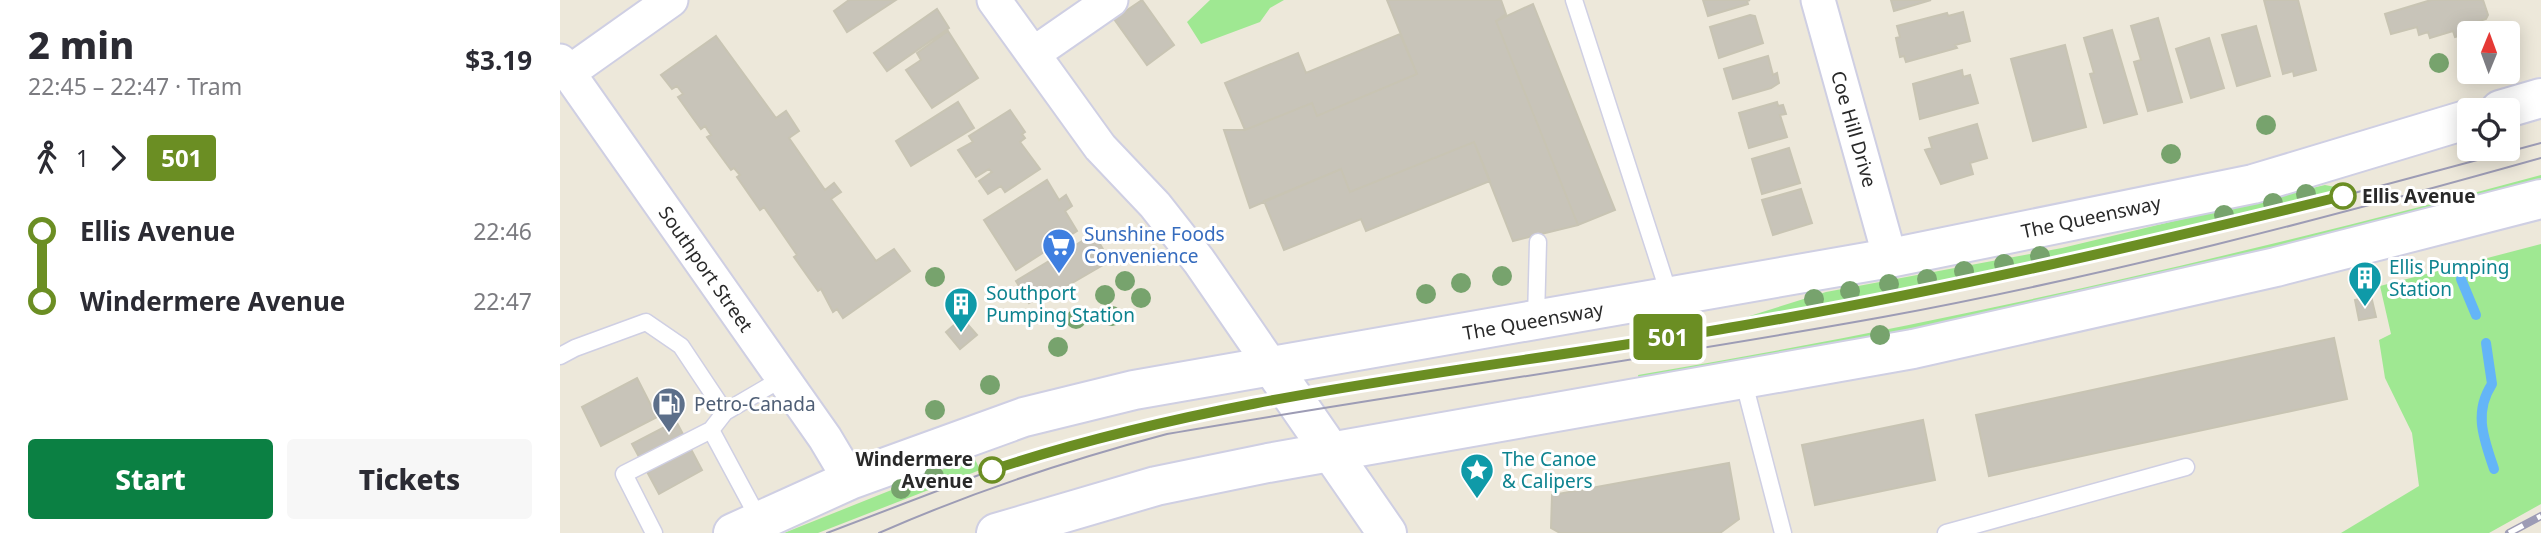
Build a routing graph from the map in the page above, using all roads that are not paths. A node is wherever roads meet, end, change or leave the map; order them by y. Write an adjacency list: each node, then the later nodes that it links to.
1 (671, 0): 7 (street)
2 (994, 0): 6 (street)
3 (1111, 0): 6 (street)
4 (1574, 0): 14 (lane)
5 (1818, 0): 13 (street, Coe Hill Drive)
6 (1033, 54): 17 (street)
7 (564, 67): 18 (street, Southport Street)
8 (2541, 98): 9 (main road)
9 (2520, 104)
10 (2457, 124): 13 (main road, The Queensway)
11 (2541, 198): 19 (main road)
12 (1538, 242): 15 (lane)
13 (1890, 258): 14 (main road, The Queensway)
14 (1670, 297): 15 (main road, The Queensway)
15 (1536, 319): 17 (main road, The Queensway)
16 (560, 356): 20 (lane)
17 (1270, 364): 22 (main road); 24 (main road, The Queensway)
18 (783, 378): 20 (lane); 24 (street, Southport Street)
19 (1743, 379): 22 (main road); 29 (lane)
20 (725, 412): 21 (lane)
21 (711, 430): 25 (lane); 26 (lane)
22 (1333, 453): 27 (main road); 28 (main road)
23 (2186, 467): 30 (lane)
24 (850, 480): 25 (main road, The Queensway)
25 (747, 527)
26 (653, 533)
27 (996, 533)
28 (1387, 533)
29 (1783, 533)
30 (1946, 533)

